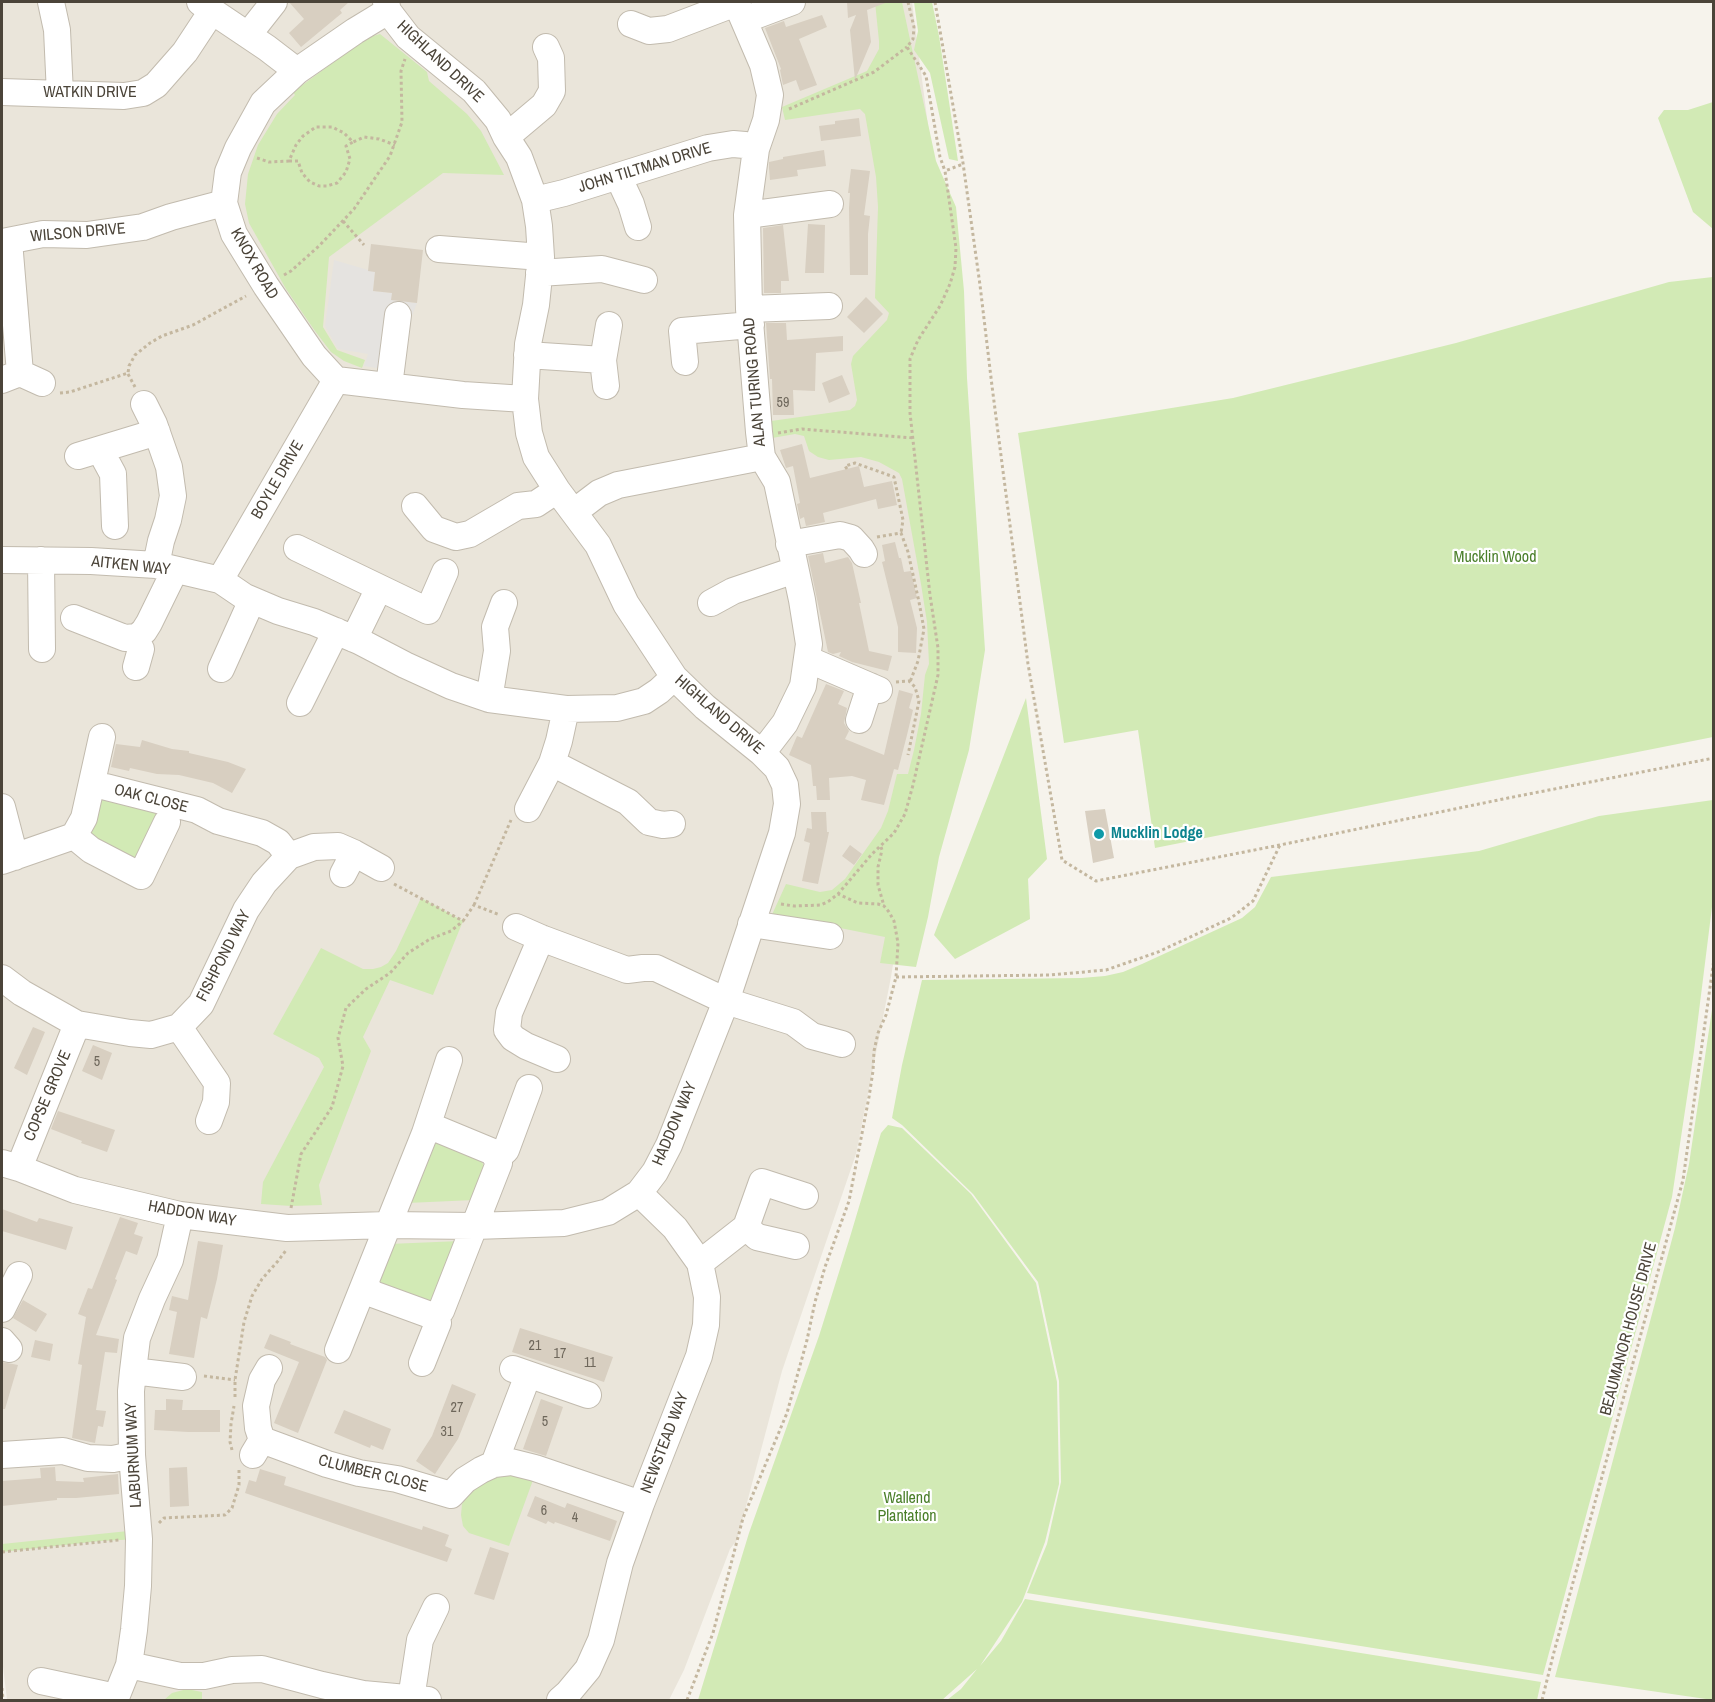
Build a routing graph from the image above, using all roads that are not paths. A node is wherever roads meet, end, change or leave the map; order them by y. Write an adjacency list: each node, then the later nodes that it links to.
1 (51, 2): 12 (street)
2 (273, 2): 8 (street)
3 (792, 2): 6 (street)
4 (206, 6): 8 (street); 12 (street, WATKIN DRIVE)
5 (387, 7): 10 (street, KNOX ROAD); 13 (street, HIGHLAND DRIVE)
6 (738, 8): 7 (street); 14 (street, ALAN TURING ROAD)
7 (631, 24)
8 (248, 35): 10 (street)
9 (546, 47): 13 (street)
10 (297, 71): 17 (street, KNOX ROAD)
11 (2, 92): 12 (street, WATKIN DRIVE)
12 (60, 94)
13 (506, 136): 16 (street, HIGHLAND DRIVE)
14 (756, 150): 15 (street, JOHN TILTMAN DRIVE); 19 (street, ALAN TURING ROAD)
15 (618, 176): 16 (street, JOHN TILTMAN DRIVE); 20 (street)
16 (535, 200): 23 (street, HIGHLAND DRIVE)
17 (224, 204): 21 (street, WILSON DRIVE); 33 (street, KNOX ROAD)
18 (830, 204): 19 (street)
19 (747, 216): 27 (street, ALAN TURING ROAD)
20 (638, 227)
21 (5, 242): 32 (street)
22 (439, 249): 23 (street)
23 (540, 265): 24 (street); 29 (street, HIGHLAND DRIVE)
24 (644, 280)
25 (829, 306): 27 (street)
26 (398, 315): 34 (street)
27 (750, 317): 31 (street); 37 (street, ALAN TURING ROAD)
28 (609, 325): 30 (street)
29 (527, 355): 30 (street); 36 (street, HIGHLAND DRIVE)
30 (603, 360): 35 (street)
31 (685, 362)
32 (21, 379)
33 (336, 380): 34 (street); 50 (street, BOYLE DRIVE)
34 (389, 386): 36 (street)
35 (606, 386)
36 (525, 399): 38 (street, HIGHLAND DRIVE)
37 (760, 444): 40 (street); 42 (street, ALAN TURING ROAD)
38 (547, 497): 39 (street); 40 (street, HIGHLAND DRIVE)
39 (416, 506)
40 (574, 512): 62 (street, HIGHLAND DRIVE)
41 (115, 526): 47 (street)
42 (789, 544): 44 (street); 48 (street, ALAN TURING ROAD)
43 (297, 548): 51 (street)
44 (859, 548)
45 (2, 560): 46 (street, AITKEN WAY)
46 (41, 560): 47 (street, AITKEN WAY); 58 (street)
47 (165, 567): 50 (street, AITKEN WAY); 57 (street)
48 (795, 570): 54 (street); 59 (street, ALAN TURING ROAD)
49 (445, 572): 51 (street)
50 (220, 580): 52 (street, AITKEN WAY)
51 (379, 588): 56 (street)
52 (252, 600): 56 (street, AITKEN WAY); 61 (street)
53 (504, 603): 63 (street)
54 (711, 603)
55 (74, 618): 57 (street)
56 (345, 635): 63 (street, AITKEN WAY); 64 (street)
57 (134, 638): 60 (street)
58 (42, 649)
59 (807, 659): 66 (street); 68 (street, ALAN TURING ROAD)
60 (136, 667)
61 (221, 669)
62 (674, 676): 65 (street, AITKEN WAY); 68 (street, HIGHLAND DRIVE)
63 (489, 699): 65 (street, AITKEN WAY)
64 (300, 703)
65 (566, 709): 69 (street)
66 (859, 720)
67 (102, 737): 75 (street)
68 (762, 753): 79 (street, HIGHLAND DRIVE)
69 (561, 769): 72 (street); 74 (street)
70 (106, 787): 76 (street, OAK CLOSE)
71 (2, 807): 77 (street)
72 (528, 809)
73 (168, 822): 75 (street)
74 (672, 824)
75 (74, 836): 77 (street)
76 (289, 855): 78 (street); 86 (street, FISHPOND WAY)
77 (8, 859)
78 (381, 868)
79 (755, 913): 82 (street); 84 (street, HADDON WAY)
80 (516, 927): 81 (street)
81 (541, 938): 84 (street); 88 (street)
82 (814, 941)
83 (2, 978): 85 (street)
84 (726, 1001): 87 (street); 95 (street, HADDON WAY)
85 (78, 1024): 86 (street); 94 (street, COPSE GROVE)
86 (179, 1027): 91 (street)
87 (837, 1038)
88 (557, 1059)
89 (449, 1060): 92 (street)
90 (529, 1088): 93 (street)
91 (209, 1121)
92 (424, 1133): 93 (street); 98 (street)
93 (496, 1158): 99 (street)
94 (10, 1165): 97 (street, HADDON WAY)
95 (639, 1193): 99 (street, HADDON WAY); 102 (street, NEWSTEAD WAY)
96 (805, 1196): 100 (street)
97 (180, 1215): 98 (street, HADDON WAY); 110 (street, LABURNUM WAY)
98 (388, 1225): 99 (street, HADDON WAY); 104 (street)
99 (474, 1226): 106 (street)
100 (746, 1227): 101 (street); 102 (street)
101 (796, 1246)
102 (700, 1263): 116 (street, NEWSTEAD WAY)
103 (19, 1275): 105 (street)
104 (366, 1283): 106 (street); 107 (street)
105 (2, 1309)
106 (436, 1314): 108 (street)
107 (338, 1350)
108 (422, 1363)
109 (269, 1368): 115 (street, CLUMBER CLOSE)
110 (133, 1371): 111 (street); 114 (street, LABURNUM WAY)
111 (183, 1377)
112 (588, 1395): 115 (street)
113 (2, 1455): 114 (street)
114 (132, 1455): 118 (street, LABURNUM WAY)
115 (494, 1464): 116 (street)
116 (641, 1504): 122 (street, NEWSTEAD WAY)
117 (436, 1608): 121 (street)
118 (129, 1665): 120 (street, LABURNUM WAY); 121 (street)
119 (41, 1681): 120 (street)
120 (116, 1699)
121 (420, 1700)
122 (560, 1701)

